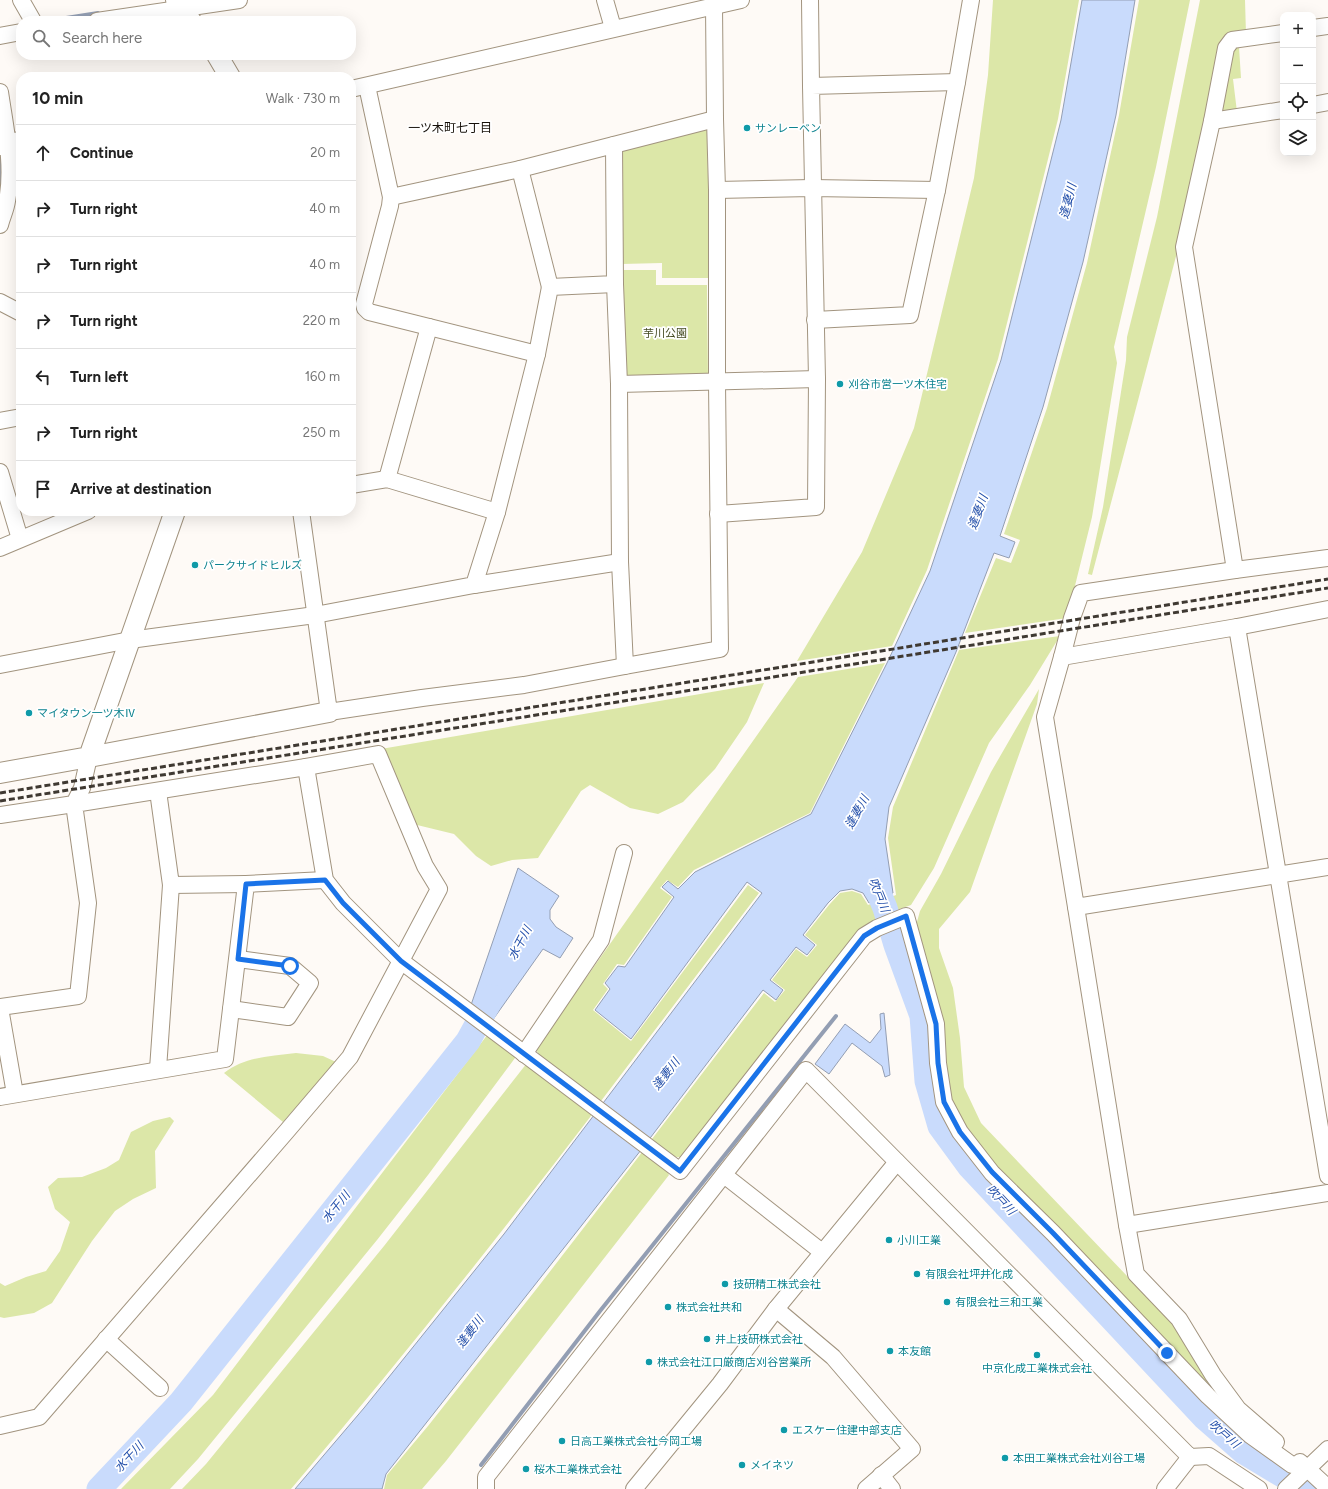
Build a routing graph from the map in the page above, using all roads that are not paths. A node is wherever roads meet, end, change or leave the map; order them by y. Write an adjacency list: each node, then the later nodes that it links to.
1 (20, 0): 9 (street)
2 (239, 0): 8 (street)
3 (605, 0): 12 (street)
4 (741, 0): 7 (street)
5 (810, 0): 21 (street)
6 (971, 0): 19 (street)
7 (714, 5): 12 (street); 27 (street)
8 (183, 10): 10 (street)
9 (30, 16)
10 (136, 16)
11 (1328, 26): 13 (street)
12 (613, 28): 20 (street)
13 (1316, 28)
14 (1280, 32): 28 (street)
15 (16, 33): 16 (street)
16 (0, 36)
17 (220, 60): 18 (street)
18 (227, 72)
19 (957, 82): 21 (street); 34 (street)
20 (367, 86): 22 (street); 35 (street)
21 (811, 86): 32 (street)
22 (356, 88)
23 (0, 92): 29 (street)
24 (1328, 102): 25 (street)
25 (1316, 104)
26 (1280, 110): 28 (street)
27 (715, 119): 30 (street); 33 (street)
28 (1212, 121): 61 (street)
29 (10, 144): 36 (street)
30 (614, 145): 31 (street); 37 (street)
31 (520, 169): 35 (street); 38 (street)
32 (812, 188): 33 (street); 34 (street); 41 (street)
33 (717, 190): 45 (street)
34 (937, 190): 41 (street)
35 (391, 197): 42 (street)
36 (0, 225)
37 (615, 284): 38 (street); 46 (street)
38 (550, 287): 43 (street)
39 (0, 302): 40 (street)
40 (16, 310)
41 (815, 320): 44 (street)
42 (429, 327): 43 (street); 50 (street)
43 (537, 354): 52 (street)
44 (817, 379): 45 (street); 53 (street)
45 (717, 383): 46 (street); 53 (street)
46 (619, 384): 60 (street)
47 (16, 418): 48 (street)
48 (0, 421)
49 (0, 472): 57 (street)
50 (387, 479): 51 (street); 52 (street)
51 (356, 484)
52 (498, 512): 62 (street)
53 (718, 514): 69 (street)
54 (76, 516): 57 (street)
55 (173, 516): 66 (street)
56 (302, 516): 64 (street)
57 (20, 539): 58 (street)
58 (0, 548)
59 (1328, 558): 61 (street)
60 (620, 562): 62 (street); 69 (street)
61 (1235, 570): 67 (street)
62 (474, 585): 64 (street)
63 (1328, 609): 65 (street)
64 (315, 614): 66 (street); 70 (street)
65 (1237, 627): 67 (street); 79 (street)
66 (130, 640): 68 (street); 71 (street)
67 (1062, 657): 83 (street)
68 (0, 665)
69 (625, 666): 70 (street)
70 (329, 712): 71 (street)
71 (89, 757): 73 (street); 75 (street)
72 (306, 767): 74 (street); 80 (street); 85 (street)
73 (0, 773)
74 (158, 791): 75 (street); 82 (street)
75 (74, 804): 76 (street); 86 (street)
76 (0, 815)
77 (624, 853): 88 (street)
78 (1328, 867): 79 (street)
79 (1277, 875): 83 (street); 93 (street)
80 (325, 880): 81 (street); 85 (street)
81 (246, 884): 82 (street); 84 (street)
82 (171, 885): 89 (street)
83 (1076, 907): 95 (street)
84 (238, 959): 87 (street); 87 (street)
85 (401, 961): 88 (street); 98 (street)
86 (0, 1007): 90 (street)
87 (231, 1009): 89 (street)
88 (524, 1054): 103 (street)
89 (158, 1069): 90 (street)
90 (7, 1095)
91 (897, 1162): 92 (street); 96 (street); 102 (street)
92 (724, 1175): 96 (street); 106 (street)
93 (1328, 1176)
94 (1328, 1193): 95 (street)
95 (1127, 1225): 103 (street)
96 (822, 1252): 97 (street)
97 (776, 1309): 104 (street); 107 (street)
98 (106, 1339): 99 (street); 100 (street)
99 (160, 1388)
100 (0, 1426)
101 (1328, 1449): 103 (street)
102 (1190, 1457): 110 (street); 111 (street)
103 (1308, 1468): 105 (street); 112 (street)
104 (881, 1475): 108 (street); 109 (street)
105 (1328, 1488)
106 (486, 1489)
107 (634, 1489)
108 (866, 1489)
109 (892, 1489)
110 (1164, 1489)
111 (1259, 1489)
112 (1286, 1489)

